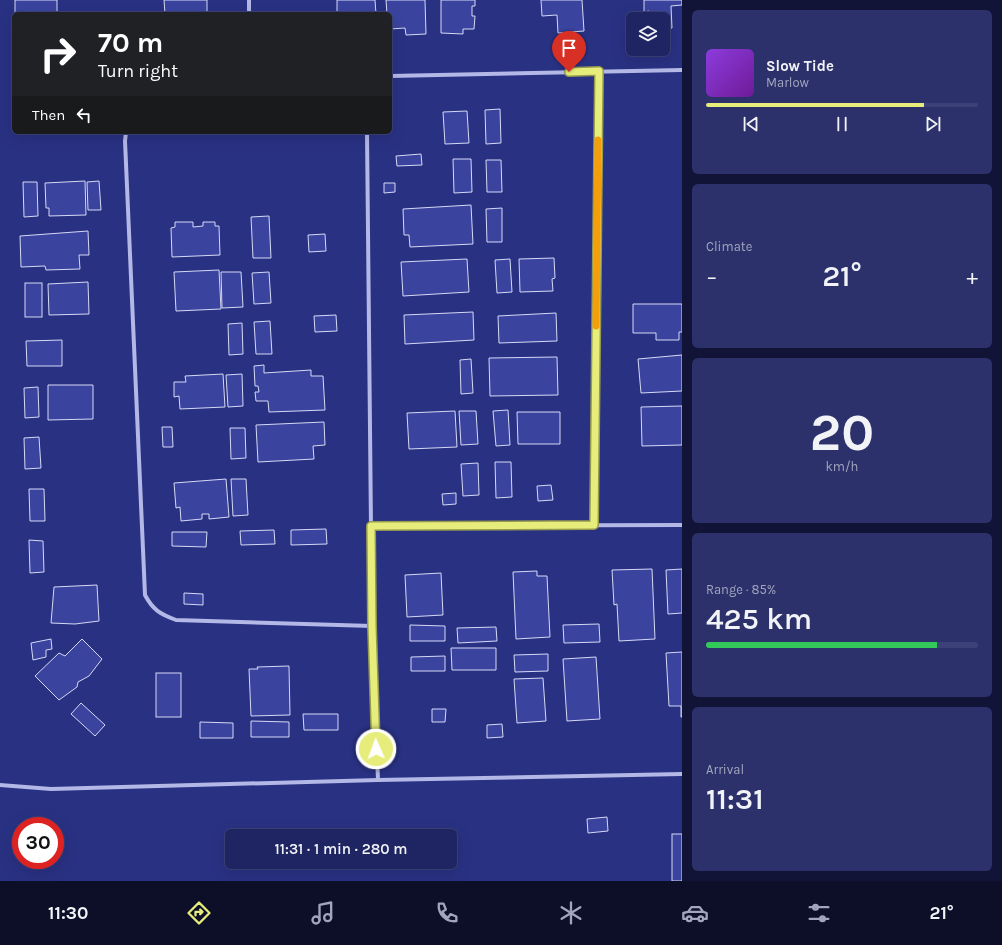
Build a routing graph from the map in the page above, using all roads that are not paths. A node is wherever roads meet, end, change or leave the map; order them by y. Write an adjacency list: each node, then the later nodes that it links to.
1 (249, 0): 2 (street)
2 (249, 12)
3 (682, 70): 4 (street)
4 (599, 71): 5 (street); 8 (street)
5 (392, 76)
6 (126, 134): 11 (street)
7 (367, 134): 10 (street)
8 (594, 525): 9 (street); 10 (street)
9 (682, 525)
10 (371, 526): 11 (street)
11 (372, 626): 13 (street)
12 (682, 774): 13 (street)
13 (378, 780): 14 (street)
14 (0, 785)

